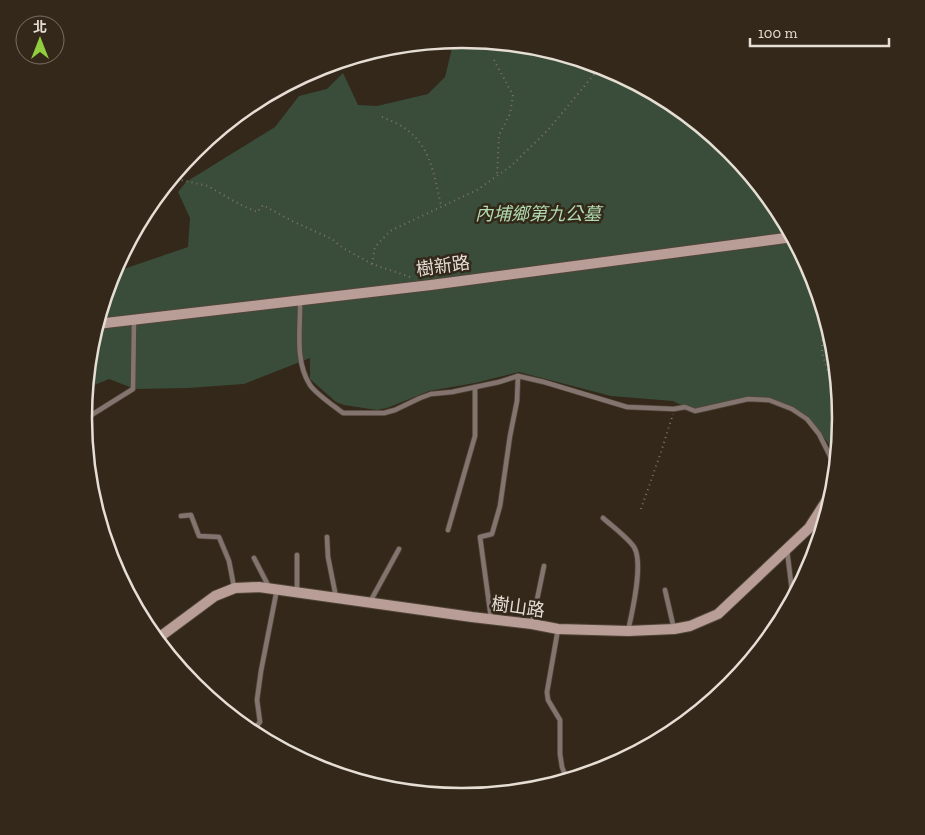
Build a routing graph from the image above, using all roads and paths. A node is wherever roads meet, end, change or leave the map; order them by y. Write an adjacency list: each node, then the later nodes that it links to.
1 (494, 60): 4 (path)
2 (595, 72): 4 (path)
3 (382, 117): 6 (path)
4 (497, 176): 6 (path)
5 (179, 180): 8 (path)
6 (441, 205): 8 (path)
7 (786, 238): 10 (street, 樹新路)
8 (372, 264): 9 (path)
9 (414, 279)
10 (300, 299): 11 (street, 樹新路); 16 (lane)
11 (134, 320): 12 (street, 樹新路); 18 (lane)
12 (105, 323)
13 (823, 335): 15 (path)
14 (518, 376): 16 (lane); 17 (lane); 40 (lane)
15 (830, 378)
16 (475, 387): 26 (lane)
17 (674, 410): 19 (lane); 20 (path)
18 (92, 415)
19 (830, 456)
20 (641, 509)
21 (821, 510): 24 (street, 樹山路)
22 (181, 516): 34 (lane)
23 (603, 518): 44 (lane)
24 (809, 528): 25 (lane); 28 (street, 樹山路)
25 (816, 528)
26 (448, 530)
27 (328, 537): 38 (lane)
28 (787, 549): 33 (lane); 43 (street, 樹山路)
29 (399, 550): 39 (lane)
30 (297, 555): 37 (lane)
31 (254, 558): 35 (lane)
32 (544, 566): 41 (lane)
33 (791, 586)
34 (235, 588): 35 (street, 樹山路); 45 (street, 樹山路)
35 (273, 588): 37 (street, 樹山路); 46 (lane)
36 (665, 590): 43 (lane)
37 (297, 591): 38 (street, 樹山路)
38 (336, 597): 39 (street, 樹山路)
39 (370, 602): 40 (street, 樹山路)
40 (491, 619): 41 (street, 樹山路)
41 (532, 624): 42 (street, 樹山路)
42 (558, 629): 44 (street, 樹山路); 47 (lane)
43 (674, 629): 44 (street, 樹山路)
44 (628, 631)
45 (163, 634)
46 (257, 725)
47 (564, 773)

